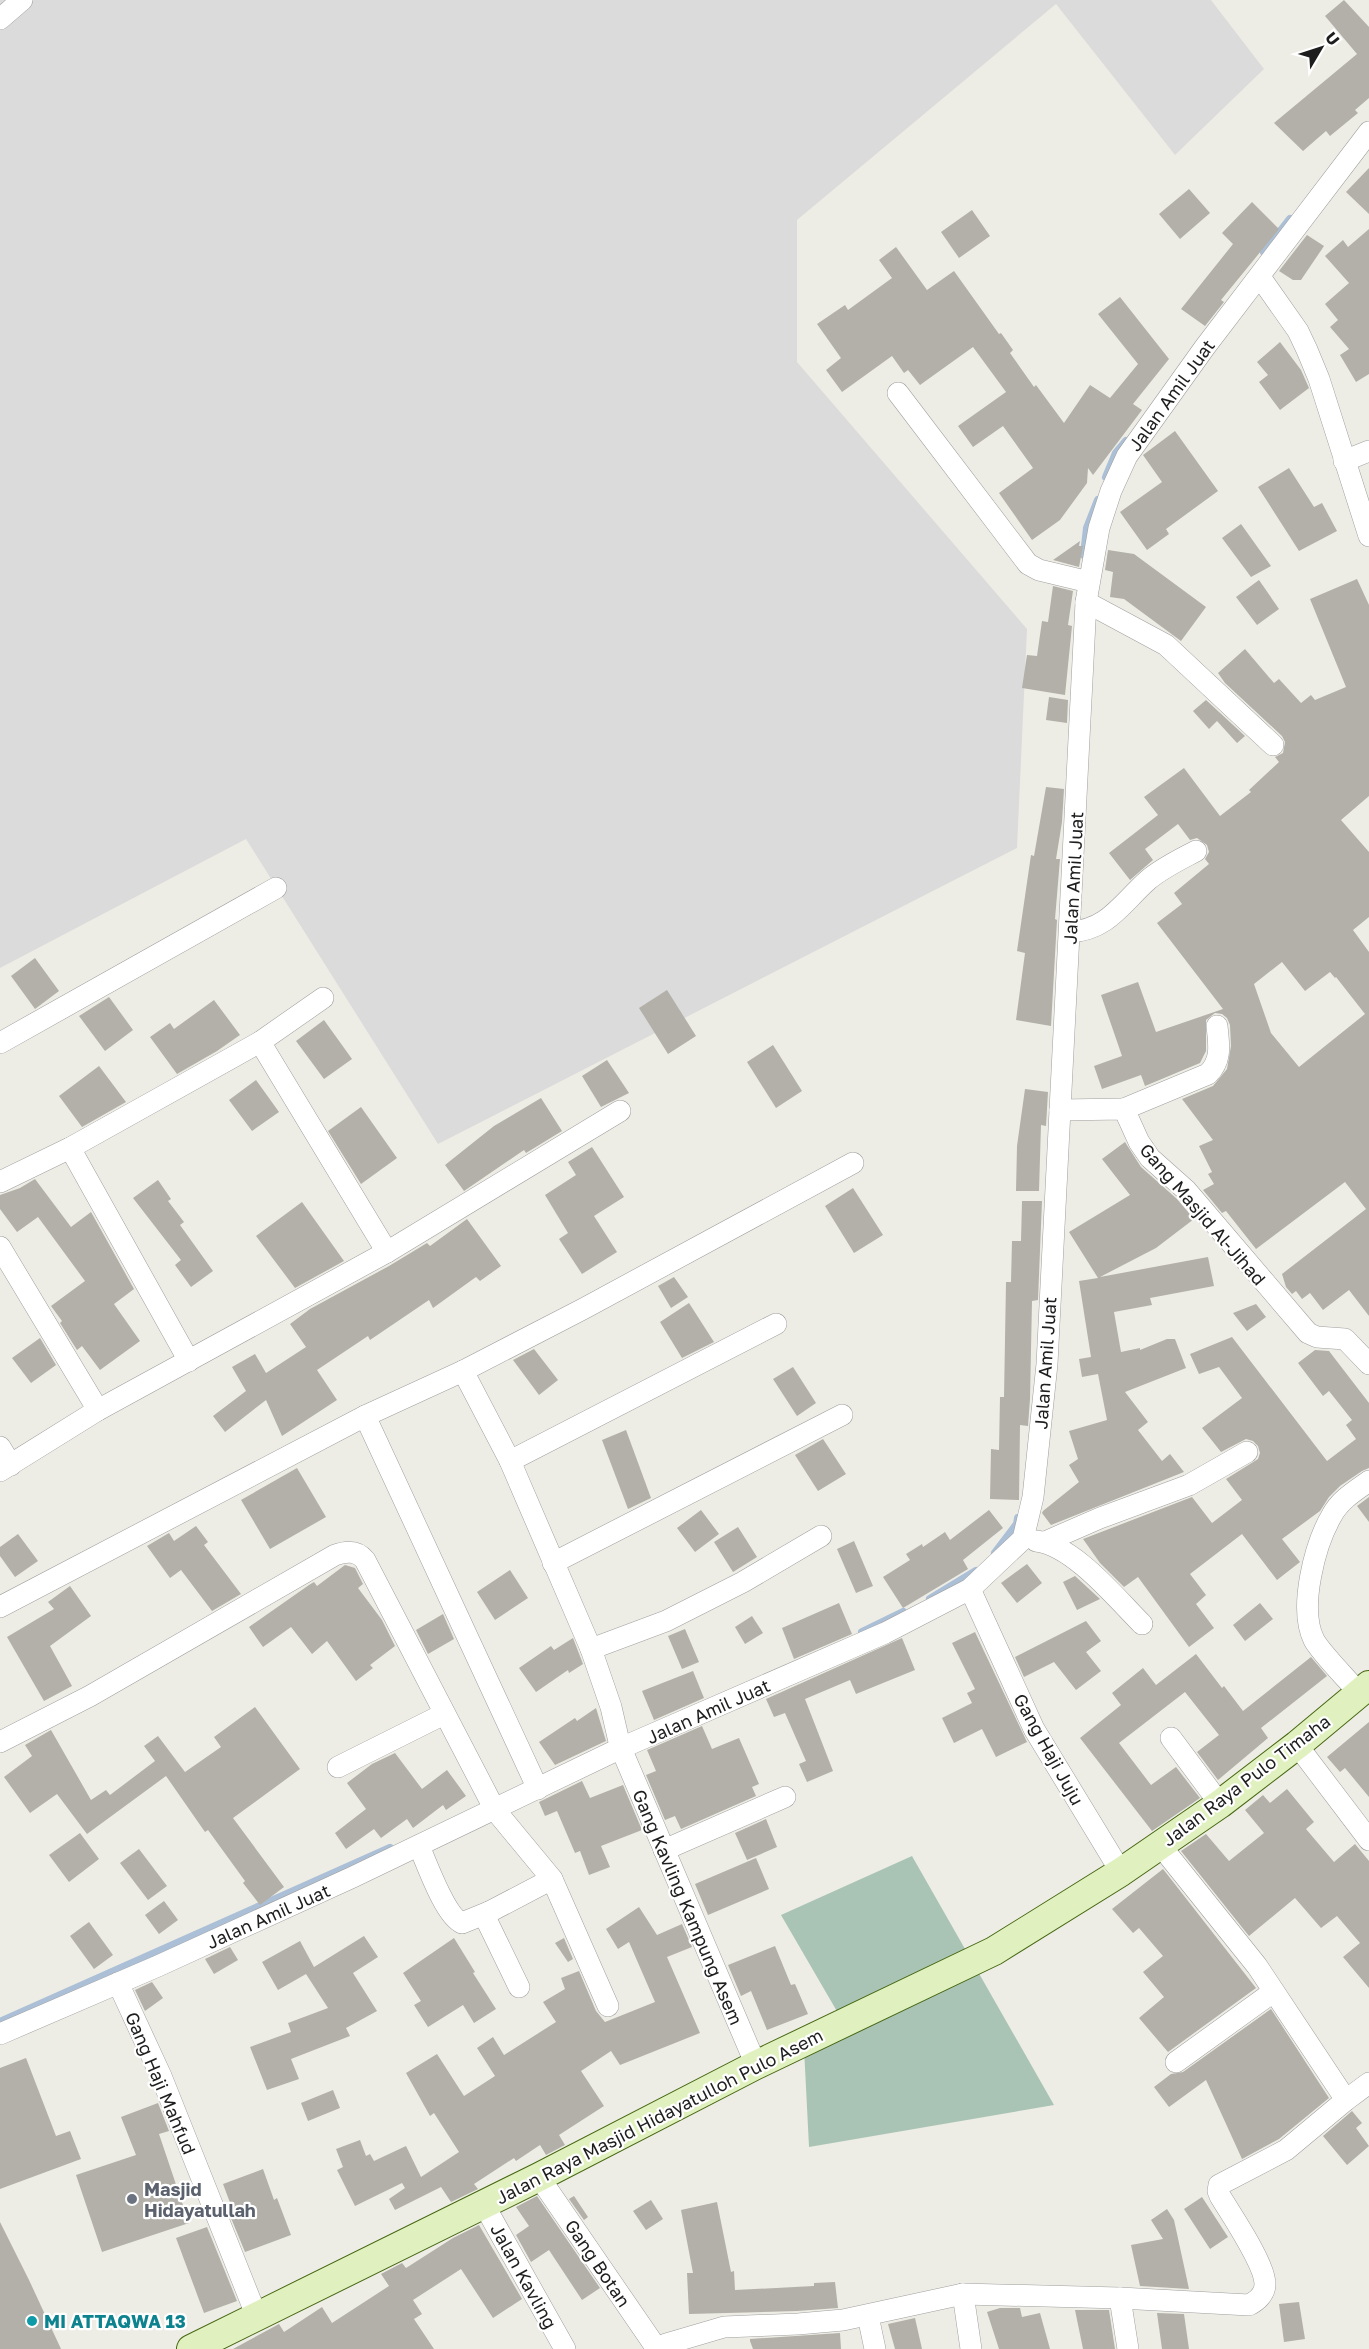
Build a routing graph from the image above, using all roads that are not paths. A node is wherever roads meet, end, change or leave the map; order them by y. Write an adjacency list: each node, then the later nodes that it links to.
1 (22, 0): 2 (street)
2 (0, 19)
3 (1369, 132): 4 (street, Jalan Amil Juat)
4 (1260, 277): 7 (street); 9 (street, Jalan Amil Juat)
5 (898, 393): 9 (street)
6 (1369, 452): 7 (street)
7 (1344, 461): 8 (street)
8 (1369, 536)
9 (1088, 592): 10 (street); 13 (street, Jalan Amil Juat)
10 (1273, 745)
11 (1196, 851): 13 (street)
12 (276, 888): 17 (street)
13 (1070, 932): 19 (street, Jalan Amil Juat)
14 (323, 998): 16 (street)
15 (1217, 1026): 18 (street)
16 (260, 1042): 21 (street); 25 (street)
17 (0, 1043)
18 (1124, 1109): 19 (street); 28 (street, Gang Masjid Al-Jihad)
19 (1060, 1110): 39 (street, Jalan Amil Juat)
20 (620, 1111): 25 (street)
21 (70, 1148): 23 (street); 27 (street)
22 (853, 1163): 29 (street)
23 (0, 1182)
24 (0, 1247): 30 (street)
25 (387, 1252): 27 (street)
26 (776, 1324): 35 (street)
27 (189, 1361): 30 (street)
28 (1369, 1364)
29 (463, 1371): 32 (street); 35 (street, Gang Kavling Kampung Asem)
30 (98, 1410): 36 (street)
31 (842, 1415): 41 (street)
32 (365, 1416): 43 (street); 53 (street)
33 (0, 1447): 36 (street)
34 (1247, 1452): 40 (street)
35 (510, 1461): 41 (street, Gang Kavling Kampung Asem)
36 (6, 1468)
37 (1369, 1481): 46 (street)
38 (821, 1536): 45 (street)
39 (1023, 1539): 40 (street); 42 (street, Jalan Amil Juat)
40 (1045, 1542): 44 (street)
41 (553, 1563): 45 (street, Gang Kavling Kampung Asem)
42 (970, 1589): 51 (street, Jalan Amil Juat); 61 (street, Gang Haji Juju)
43 (0, 1607)
44 (1142, 1624)
45 (591, 1650): 51 (street, Gang Kavling Kampung Asem)
46 (1364, 1689): 50 (street, Jalan Raya Pulo Timaha)
47 (444, 1714): 49 (street); 52 (street); 55 (street)
48 (1171, 1738): 56 (street)
49 (0, 1742)
50 (1297, 1744): 56 (street, Jalan Raya Pulo Timaha); 57 (street)
51 (620, 1745): 53 (street, Jalan Amil Juat); 60 (street, Gang Kavling Kampung Asem)
52 (338, 1767)
53 (536, 1784): 55 (street, Jalan Amil Juat)
54 (785, 1797): 60 (street)
55 (492, 1804): 59 (street, Jalan Amil Juat); 62 (street)
56 (1220, 1804): 58 (street, Jalan Raya Pulo Timaha)
57 (1369, 1839)
58 (1160, 1845): 61 (street, Jalan Raya Pulo Timaha); 66 (street)
59 (419, 1846): 63 (street); 64 (street, Jalan Amil Juat)
60 (664, 1850): 70 (street, Gang Kavling Kampung Asem)
61 (1121, 1872): 70 (street, Jalan Raya Masjid Hidayatulloh Pulo Asem)
62 (552, 1879): 63 (street); 67 (street)
63 (489, 1912): 65 (street)
64 (118, 1983): 68 (street, Jalan Amil Juat); 78 (street, Gang Haji Mahfud)
65 (519, 1987)
66 (1273, 1992): 69 (street); 72 (street)
67 (608, 2006)
68 (0, 2034)
69 (1176, 2062)
70 (756, 2066): 73 (street, Jalan Raya Masjid Hidayatulloh Pulo Asem)
71 (1369, 2083): 72 (street)
72 (1346, 2100): 76 (street)
73 (539, 2177): 74 (street, Jalan Raya Masjid Hidayatulloh Pulo Asem); 82 (street, Gang Botan)
74 (483, 2203): 78 (street, Jalan Raya Masjid Hidayatulloh Pulo Asem); 81 (street, Jalan Kavling)
75 (963, 2294): 76 (street); 77 (street); 84 (street)
76 (1120, 2298): 85 (street)
77 (868, 2316): 82 (street); 83 (street)
78 (257, 2317): 79 (street, Jalan Raya Masjid Hidayatulloh Pulo Asem)
79 (232, 2340): 80 (street, Jalan Raya Masjid Hidayatulloh Pulo Asem)
80 (191, 2349)
81 (566, 2349)
82 (659, 2349)
83 (874, 2349)
84 (971, 2349)
85 (1128, 2349)

